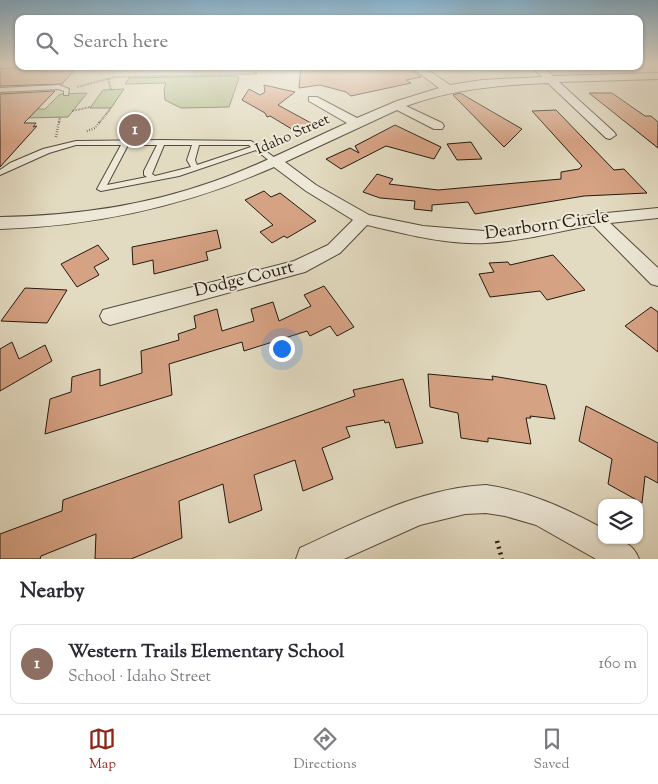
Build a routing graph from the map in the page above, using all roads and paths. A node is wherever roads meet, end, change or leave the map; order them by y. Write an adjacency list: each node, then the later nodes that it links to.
1 (15, 89): 6 (lane)
2 (56, 89): 7 (lane)
3 (75, 89): 7 (path)
4 (448, 89): 9 (street, Idaho Street)
5 (560, 89): 17 (street)
6 (0, 90)
7 (66, 92)
8 (313, 99): 14 (street)
9 (398, 106): 14 (street, Idaho Street); 15 (street)
10 (90, 107): 12 (path)
11 (111, 108): 16 (path)
12 (72, 111)
13 (60, 117): 21 (path)
14 (358, 124): 23 (street, Idaho Street)
15 (438, 126)
16 (80, 134)
17 (610, 135)
18 (126, 142): 19 (lane); 25 (lane); 26 (lane)
19 (162, 142): 20 (lane); 26 (lane)
20 (197, 142): 22 (lane); 24 (lane)
21 (57, 143)
22 (257, 147): 23 (lane); 24 (lane)
23 (274, 161): 28 (street, Dearborn Circle); 30 (street, Idaho Street)
24 (195, 168): 26 (lane)
25 (0, 173)
26 (155, 179)
27 (658, 213): 29 (street, Dearborn Circle)
28 (364, 219): 29 (street, Dearborn Circle); 32 (street, Dodge Court)
29 (596, 219): 31 (street)
30 (0, 223)
31 (658, 279)
32 (110, 316)
33 (497, 541): 35 (path)
34 (311, 559): 36 (street)
35 (502, 559)
36 (624, 559)

